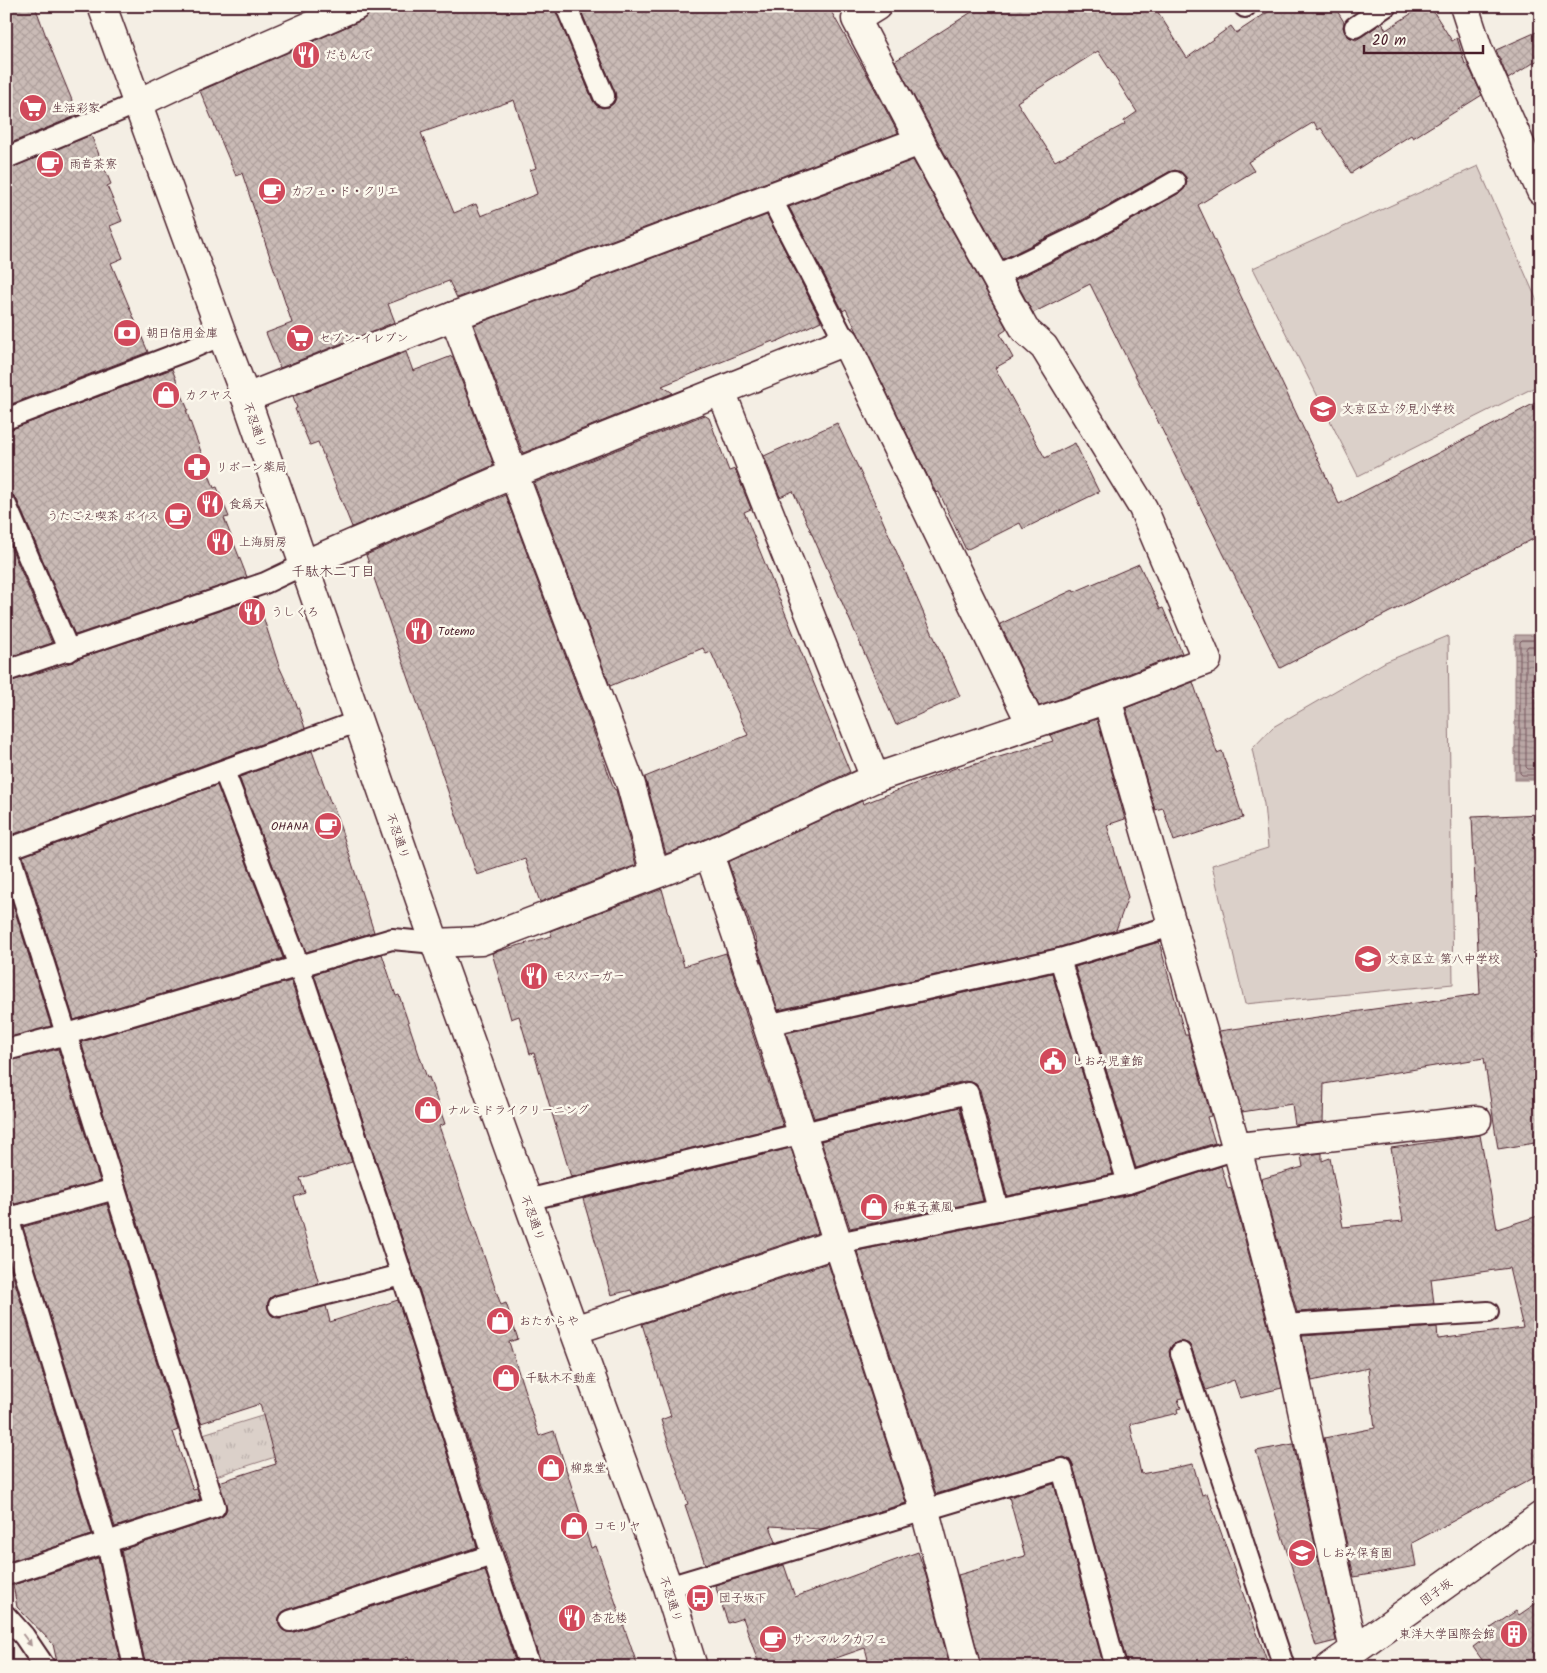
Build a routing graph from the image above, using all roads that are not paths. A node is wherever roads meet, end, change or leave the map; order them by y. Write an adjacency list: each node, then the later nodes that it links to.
1 (102, 6): 9 (street, 不忍通り)
2 (356, 6): 9 (street)
3 (566, 6): 8 (lane)
4 (877, 6): 10 (street)
5 (1386, 6): 7 (lane)
6 (1464, 6): 13 (street)
7 (1355, 27)
8 (604, 96)
9 (138, 103): 11 (lane); 17 (street, 不忍通り)
10 (920, 141): 14 (street); 15 (street)
11 (6, 158)
12 (1175, 182): 15 (lane)
13 (1541, 191)
14 (771, 198): 16 (street); 18 (lane)
15 (995, 276): 27 (street)
16 (454, 316): 20 (street); 22 (street)
17 (222, 335): 20 (street, 不忍通り); 21 (lane)
18 (845, 341): 19 (street); 29 (street)
19 (721, 391): 22 (street); 31 (street)
20 (246, 398): 24 (street, 不忍通り)
21 (6, 419)
22 (513, 474): 24 (street); 34 (street)
23 (6, 505): 25 (lane)
24 (303, 564): 25 (lane); 28 (street, 不忍通り)
25 (69, 651): 26 (lane)
26 (6, 671)
27 (1107, 699): 29 (street); 35 (street)
28 (359, 721): 30 (lane); 36 (street, 不忍通り)
29 (1031, 724): 31 (street)
30 (224, 771): 32 (lane); 38 (lane)
31 (875, 778): 33 (street)
32 (7, 846): 40 (lane)
33 (708, 854): 34 (street); 39 (street)
34 (656, 874): 36 (street)
35 (1172, 926): 37 (lane); 44 (street)
36 (435, 943): 38 (lane); 47 (street, 不忍通り)
37 (1060, 959): 39 (lane); 45 (lane)
38 (299, 966): 40 (lane); 51 (lane)
39 (767, 1025): 43 (street)
40 (67, 1034): 41 (lane); 46 (lane)
41 (6, 1050)
42 (1477, 1120): 44 (street)
43 (803, 1133): 47 (lane); 48 (lane); 50 (street)
44 (1237, 1149): 45 (lane); 54 (street)
45 (1128, 1183): 48 (lane)
46 (116, 1188): 49 (lane); 59 (lane)
47 (527, 1200): 55 (street, 不忍通り)
48 (998, 1210): 50 (lane)
49 (7, 1216): 59 (lane)
50 (838, 1243): 55 (street); 57 (street)
51 (402, 1275): 52 (lane); 60 (lane)
52 (279, 1306)
53 (1488, 1312): 54 (lane)
54 (1284, 1325): 65 (street)
55 (574, 1330): 62 (street, 不忍通り)
56 (1182, 1353): 72 (lane)
57 (925, 1511): 62 (lane); 70 (street); 71 (lane)
58 (1541, 1516): 65 (street, 団子坂)
59 (107, 1543): 61 (lane); 67 (lane)
60 (492, 1555): 64 (lane); 68 (lane)
61 (6, 1575)
62 (668, 1588): 69 (street, 不忍通り)
63 (6, 1616): 66 (lane, one-way to 66)
64 (290, 1621)
65 (1354, 1649): 73 (street, 団子坂)
66 (45, 1667)
67 (134, 1667)
68 (530, 1667)
69 (693, 1667)
70 (966, 1667)
71 (1116, 1667)
72 (1284, 1667)
73 (1330, 1667)

